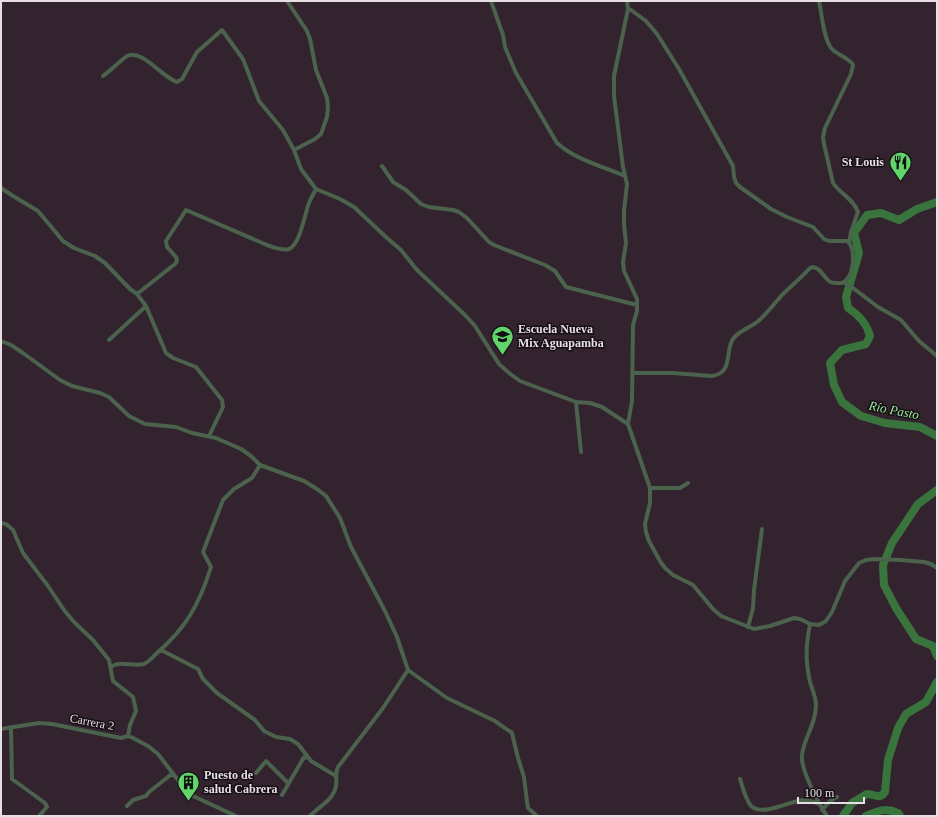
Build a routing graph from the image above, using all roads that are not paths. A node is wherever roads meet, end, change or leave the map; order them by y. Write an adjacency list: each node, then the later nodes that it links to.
1 (287, 1): 7 (street)
2 (491, 1): 9 (street)
3 (627, 1): 5 (street)
4 (819, 1): 12 (street)
5 (628, 9): 9 (street); 12 (street)
6 (103, 76): 7 (street)
7 (294, 150): 11 (street)
8 (382, 166): 15 (street)
9 (625, 176): 15 (street)
10 (1, 188): 14 (street)
11 (316, 188): 14 (street); 21 (street)
12 (849, 243): 13 (street)
13 (846, 284): 19 (street); 20 (street)
14 (137, 294): 16 (street)
15 (637, 305): 20 (street)
16 (146, 306): 17 (street); 23 (street)
17 (109, 340)
18 (1, 341): 23 (street)
19 (937, 356)
20 (632, 373): 22 (street)
21 (576, 402): 22 (street); 24 (street)
22 (628, 424): 27 (street)
23 (209, 436): 25 (street)
24 (581, 452)
25 (260, 465): 33 (street); 35 (street)
26 (688, 483): 27 (street)
27 (650, 488): 32 (street)
28 (1, 523): 34 (street)
29 (762, 530): 32 (street)
30 (937, 568): 31 (street)
31 (810, 624): 32 (street); 47 (street)
32 (748, 627)
33 (162, 650): 34 (street); 39 (street)
34 (111, 667): 38 (street)
35 (408, 670): 42 (street); 53 (street)
36 (11, 727): 37 (street, Carrera 2); 38 (street, Carrera 2); 50 (street)
37 (1, 729)
38 (128, 736): 40 (street, Carrera 2)
39 (309, 758): 42 (street); 44 (street)
40 (173, 773): 48 (street); 51 (street, Carrera 2)
41 (256, 773): 44 (street)
42 (336, 776): 52 (street)
43 (740, 780): 47 (street)
44 (288, 783): 45 (street)
45 (282, 795)
46 (837, 797): 49 (street)
47 (819, 804): 49 (street)
48 (127, 806)
49 (822, 810): 54 (street)
50 (39, 816)
51 (236, 816)
52 (310, 816)
53 (537, 816)
54 (827, 816)

